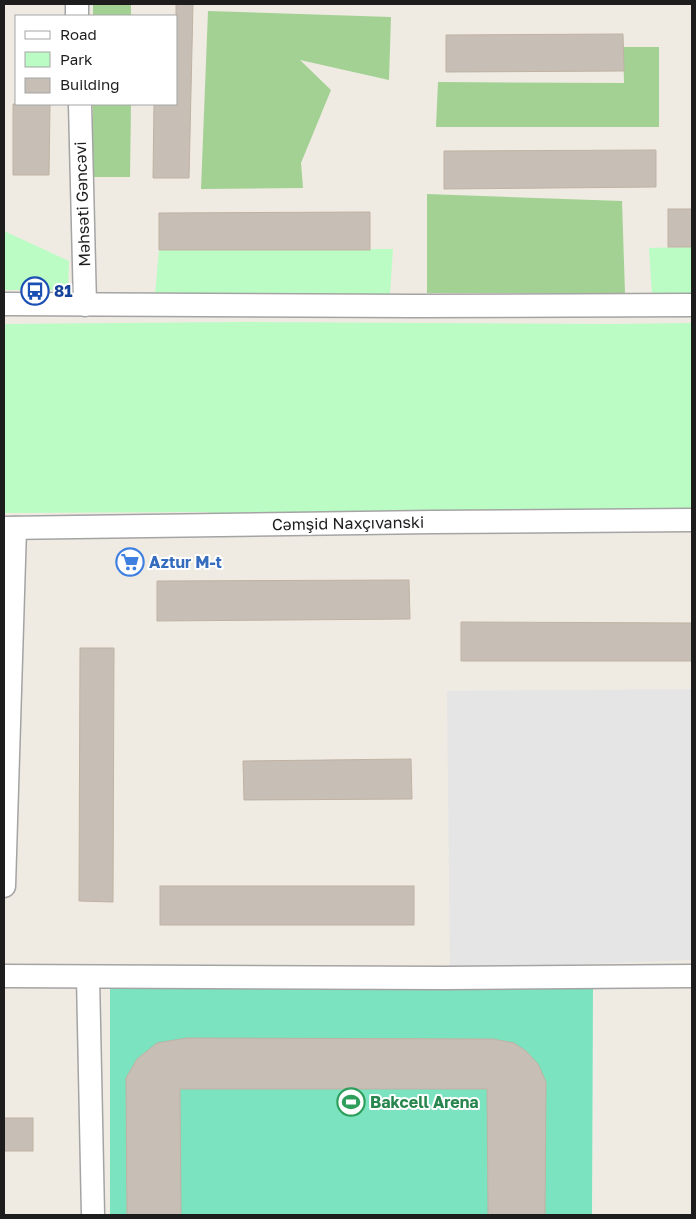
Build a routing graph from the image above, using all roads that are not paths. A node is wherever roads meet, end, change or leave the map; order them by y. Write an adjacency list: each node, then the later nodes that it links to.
1 (80, 105): 3 (street, Məhsəti Gəncəvi)
2 (4, 304): 3 (street)
3 (85, 305): 4 (street)
4 (692, 306)
5 (692, 520): 6 (street, Cəmşid Naxçıvanski)
6 (10, 528): 7 (street)
7 (4, 886)
8 (4, 976): 10 (street)
9 (692, 976): 10 (street)
10 (88, 977): 11 (street)
11 (93, 1215)

